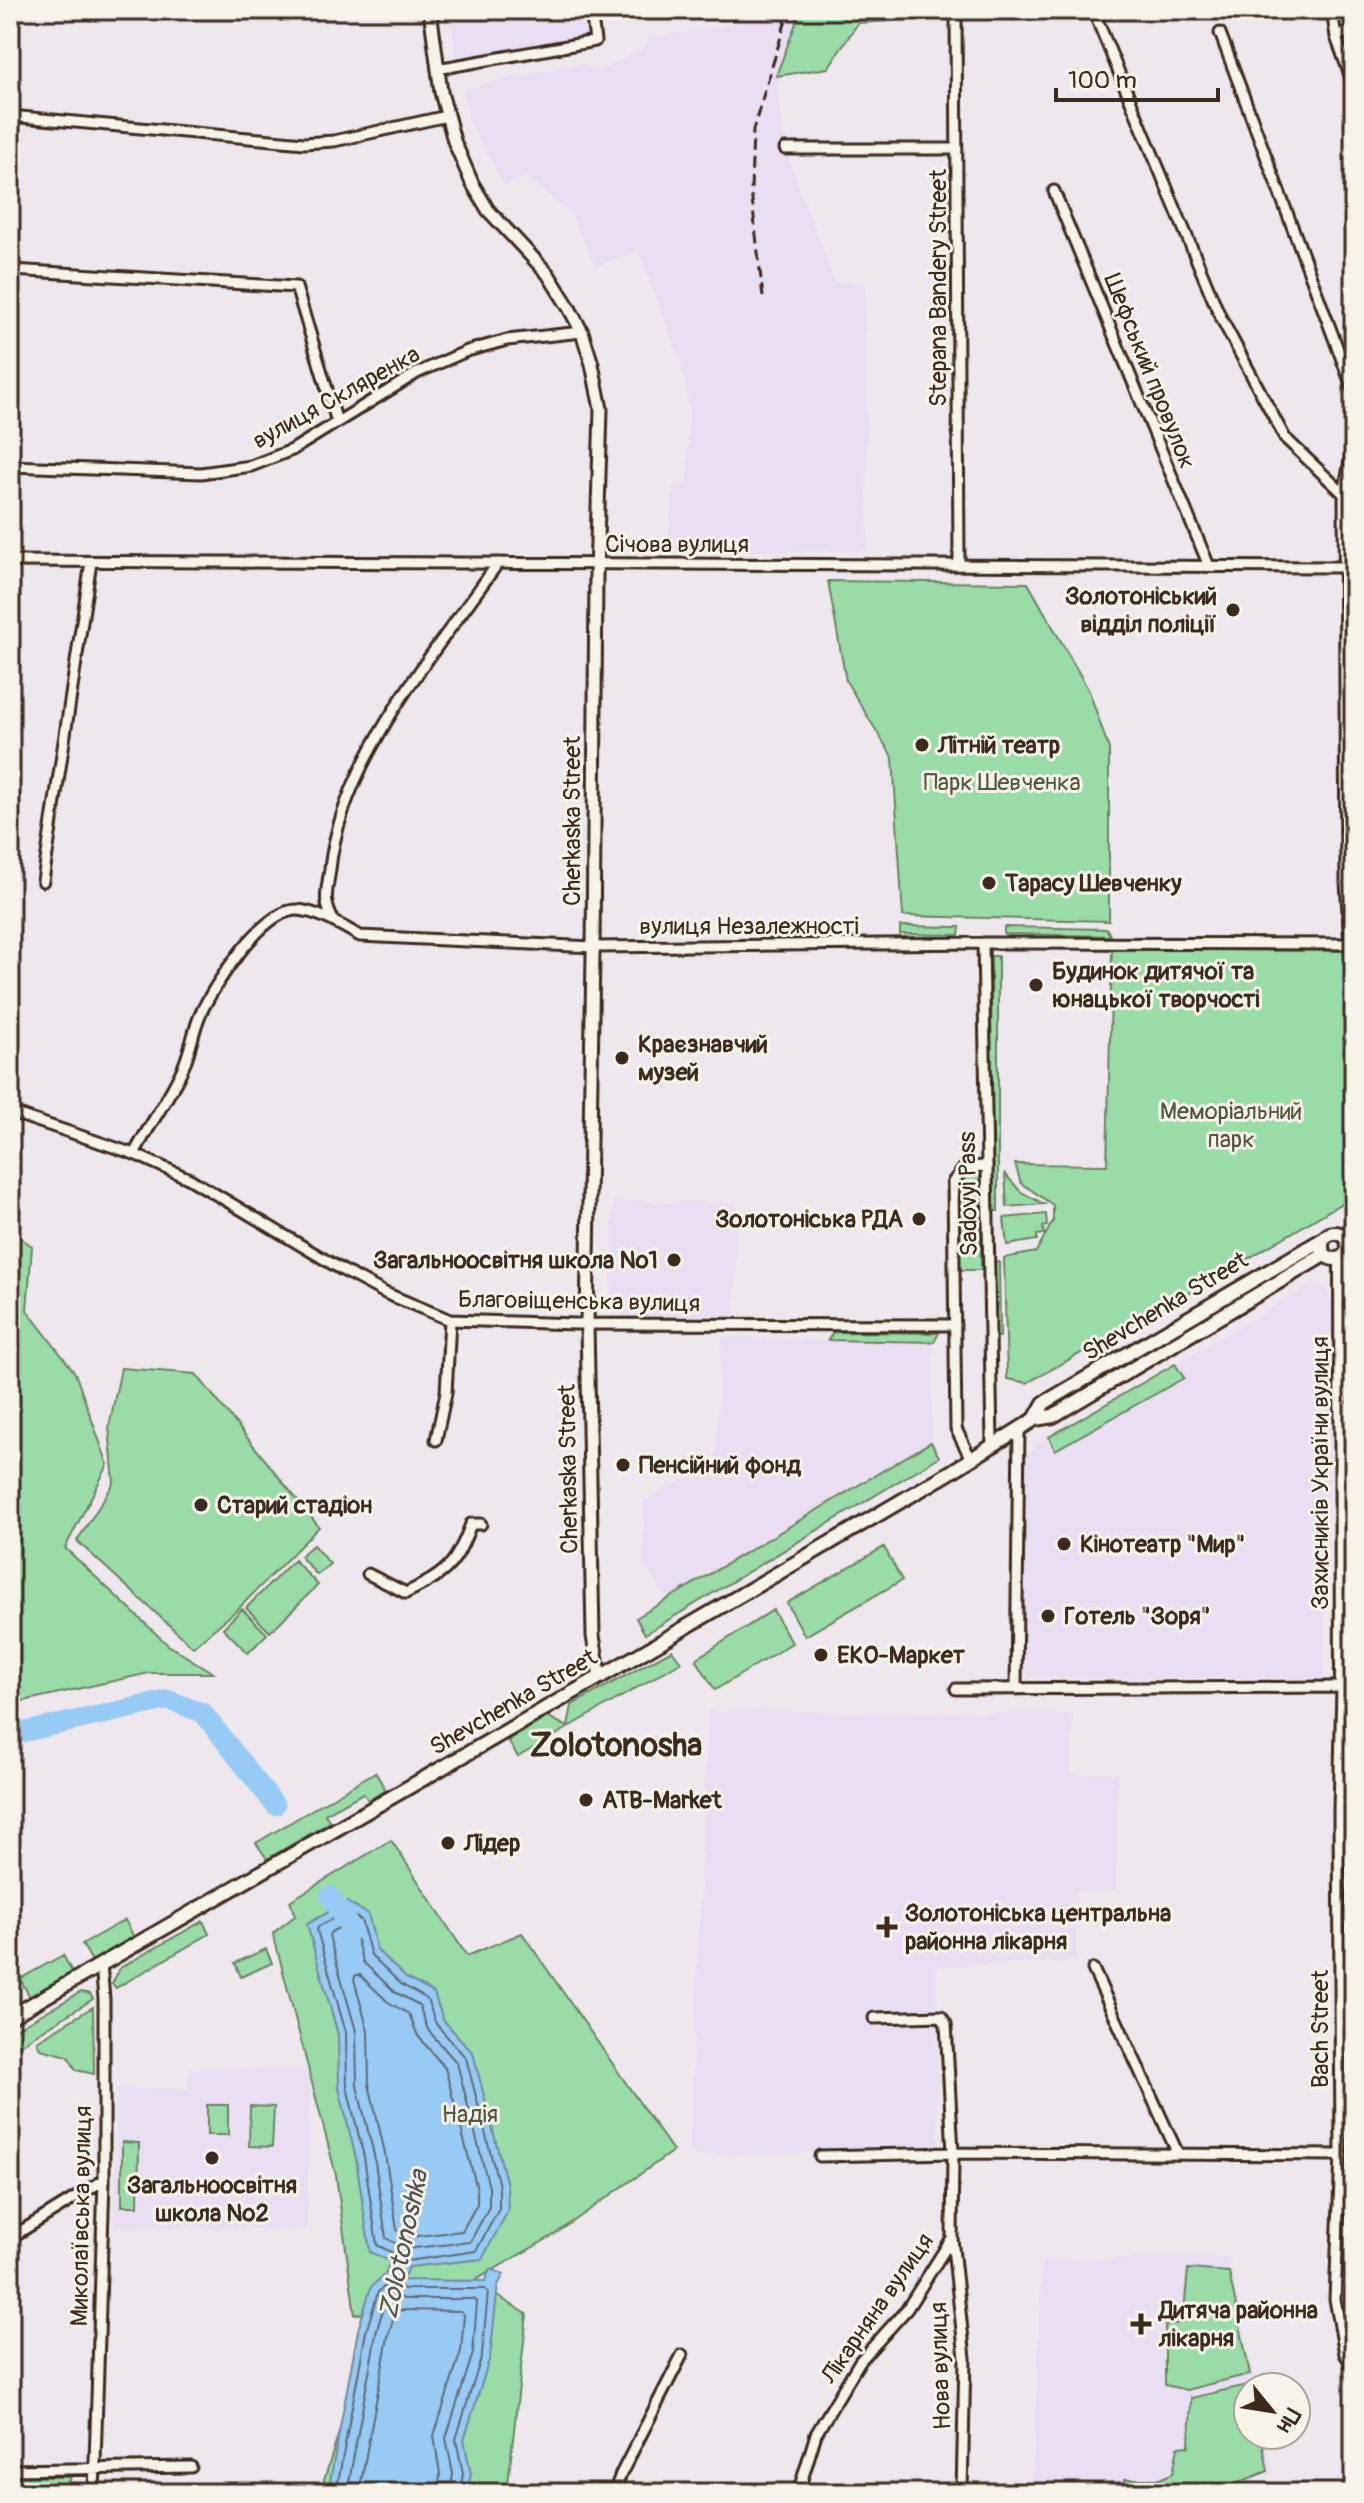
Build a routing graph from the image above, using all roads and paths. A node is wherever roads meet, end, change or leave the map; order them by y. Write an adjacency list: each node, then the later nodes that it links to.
1 (430, 10): 9 (street, Cherkaska Street)
2 (591, 10): 9 (street)
3 (956, 10): 14 (street, Stepana Bandery Street)
4 (1093, 10): 22 (street)
5 (1332, 10): 8 (street)
6 (1354, 30): 8 (street)
7 (1220, 33): 18 (street)
8 (1336, 37): 10 (street)
9 (437, 69): 12 (street, Cherkaska Street)
10 (1354, 86)
11 (10, 116): 12 (street)
12 (447, 116): 17 (street, Cherkaska Street)
13 (785, 149): 14 (street)
14 (957, 149): 27 (street, Stepana Bandery Street)
15 (1054, 191): 28 (street, Шефський провулок)
16 (12, 270): 19 (street)
17 (582, 332): 19 (street, вулиця Скляренка); 26 (street, Cherkaska Street)
18 (1354, 392)
19 (337, 422): 21 (street, вулиця Скляренка)
20 (1354, 438): 22 (street)
21 (10, 466)
22 (1344, 494): 29 (street)
23 (10, 561): 24 (street, Січова вулиця)
24 (91, 562): 25 (street, Січова вулиця); 30 (street)
25 (498, 563): 26 (street, Січова вулиця); 31 (street)
26 (597, 564): 27 (street, Січова вулиця); 34 (street, Cherkaska Street)
27 (959, 565): 28 (street, Січова вулиця)
28 (1209, 566): 29 (street, Січова вулиця)
29 (1344, 567): 33 (street)
30 (43, 881)
31 (334, 922): 34 (street, вулиця Незалежності); 36 (street, вулиця Незалежності)
32 (983, 943): 33 (street, вулиця Незалежності); 34 (street, вулиця Незалежності); 37 (street, Sadovyi Pass)
33 (1352, 944)
34 (593, 947): 43 (street, Cherkaska Street)
35 (10, 1112): 36 (street, Благовіщенська вулиця)
36 (134, 1154): 42 (street, Благовіщенська вулиця)
37 (987, 1166): 44 (street); 48 (street, Sadovyi Pass)
38 (1349, 1233): 39 (main road); 41 (main road)
39 (1325, 1238): 40 (main road); 45 (main road, Shevchenka Street)
40 (1324, 1255): 41 (main road); 45 (main road, Shevchenka Street)
41 (1341, 1259): 53 (main road, Захисників України вулиця)
42 (450, 1320): 43 (street, Благовіщенська вулиця); 47 (street)
43 (587, 1324): 44 (street, Благовіщенська вулиця); 52 (street, Cherkaska Street)
44 (955, 1325): 49 (street)
45 (1035, 1419): 46 (main road, Shevchenka Street)
46 (1019, 1429): 48 (main road, Shevchenka Street); 54 (street)
47 (436, 1440)
48 (992, 1445): 49 (main road, Shevchenka Street)
49 (971, 1459): 52 (main road, Shevchenka Street)
50 (481, 1524): 51 (street)
51 (368, 1574)
52 (600, 1677): 56 (main road, Shevchenka Street)
53 (1348, 1687): 54 (street); 62 (street, Bach Street)
54 (1016, 1688): 55 (street)
55 (956, 1689)
56 (101, 1964): 58 (main road, Shevchenka Street); 64 (street, Миколаївська вулиця)
57 (1093, 1969): 61 (street)
58 (10, 2017)
59 (874, 2018): 60 (street, Лікарняна вулиця)
60 (953, 2153): 61 (street); 63 (street); 68 (street, Лікарняна вулиця)
61 (1178, 2154): 62 (street)
62 (1341, 2155): 65 (street, Bach Street)
63 (820, 2156)
64 (104, 2180): 67 (street); 72 (street, Миколаївська вулиця)
65 (1340, 2206): 66 (street); 70 (street, Bach Street)
66 (1354, 2212)
67 (10, 2238)
68 (952, 2238): 76 (street, Лікарняна вулиця); 77 (street, Нова вулиця)
69 (682, 2355): 75 (street)
70 (1354, 2368)
71 (191, 2467): 72 (street)
72 (93, 2468): 73 (street); 74 (street, Миколаївська вулиця)
73 (10, 2470)
74 (94, 2493)
75 (614, 2493)
76 (798, 2493)
77 (962, 2493)

